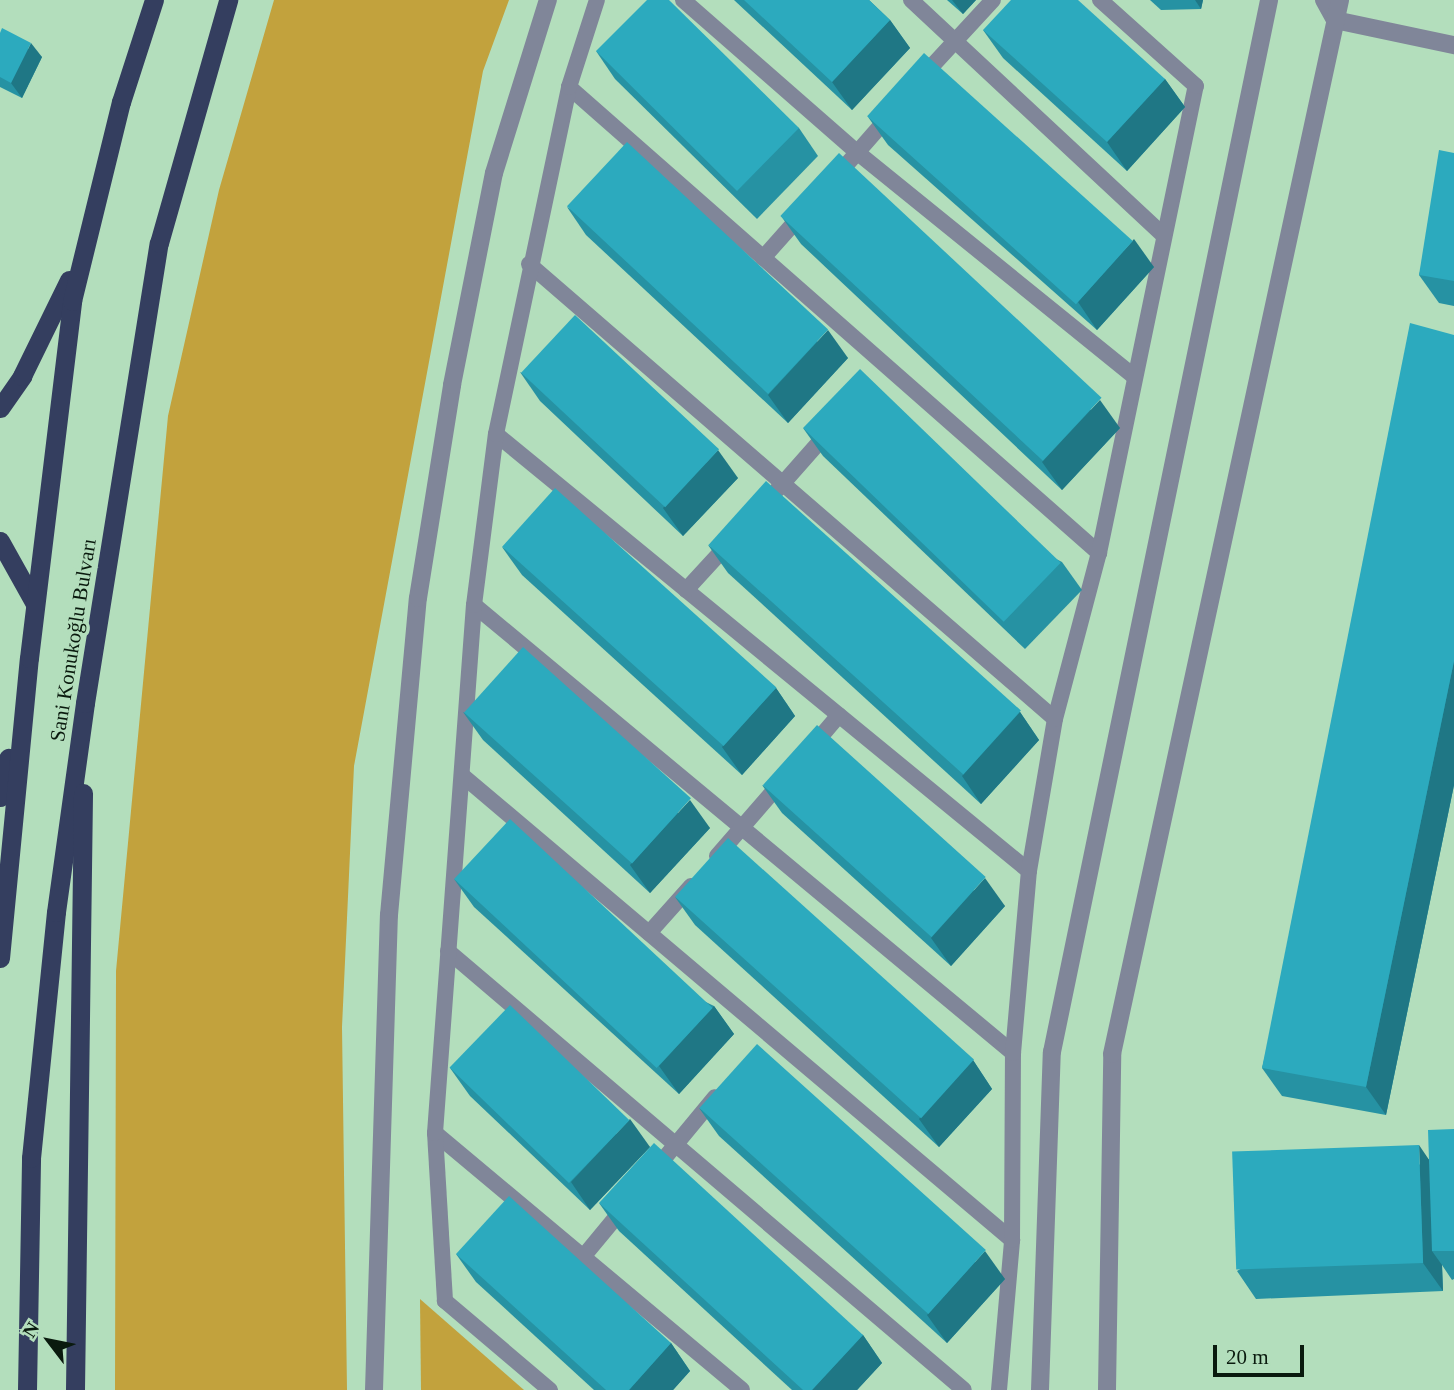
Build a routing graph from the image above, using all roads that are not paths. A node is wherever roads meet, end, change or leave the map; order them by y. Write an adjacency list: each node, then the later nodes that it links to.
1 (154, 0): 18 (highway, Sani Konukoğlu Bulvarı)
2 (228, 0): 34 (highway, Sani Konukoğlu Bulvarı)
3 (548, 0): 52 (street)
4 (597, 0): 15 (lane)
5 (683, 0): 16 (lane)
6 (911, 0): 13 (lane)
7 (993, 0): 13 (lane)
8 (1100, 0): 17 (lane)
9 (1269, 0): 57 (street)
10 (1324, 0): 12 (street)
11 (1340, 0): 12 (street)
12 (1335, 20): 14 (street); 58 (street)
13 (953, 40): 16 (lane); 17 (lane)
14 (1454, 45)
15 (569, 88): 19 (lane); 20 (lane)
16 (858, 152): 19 (lane); 21 (lane)
17 (1164, 236): 21 (lane)
18 (84, 251): 22 (highway); 31 (highway, Sani Konukoğlu Bulvarı)
19 (763, 258): 29 (lane)
20 (529, 264): 24 (lane); 25 (lane)
21 (1135, 377): 29 (lane)
22 (0, 408)
23 (843, 414): 25 (lane)
24 (496, 434): 30 (lane); 32 (lane)
25 (784, 482): 26 (lane); 36 (lane)
26 (766, 502)
27 (740, 531): 30 (lane)
28 (0, 541): 31 (highway)
29 (1099, 553): 36 (lane)
30 (686, 590): 35 (lane)
31 (35, 605): 33 (highway, Sani Konukoğlu Bulvarı)
32 (474, 606): 37 (lane); 39 (lane)
33 (29, 658): 38 (highway); 43 (highway, Sani Konukoğlu Bulvarı)
34 (85, 703): 50 (highway, Sani Konukoğlu Bulvarı); 51 (highway)
35 (839, 715): 39 (lane); 40 (lane)
36 (1055, 719): 40 (lane)
37 (463, 776): 41 (lane); 42 (lane)
38 (0, 797)
39 (743, 826): 41 (lane); 44 (lane)
40 (1029, 871): 44 (lane)
41 (649, 933): 48 (lane)
42 (448, 951): 46 (lane); 47 (lane)
43 (0, 958)
44 (1013, 1053): 48 (lane)
45 (726, 1083): 47 (lane)
46 (435, 1133): 49 (lane); 53 (lane)
47 (677, 1143): 49 (lane); 55 (lane)
48 (1012, 1240): 56 (lane)
49 (583, 1257): 54 (lane)
50 (27, 1390)
51 (75, 1390)
52 (374, 1390)
53 (550, 1390)
54 (742, 1390)
55 (964, 1390)
56 (999, 1390)
57 (1040, 1390)
58 (1107, 1390)

